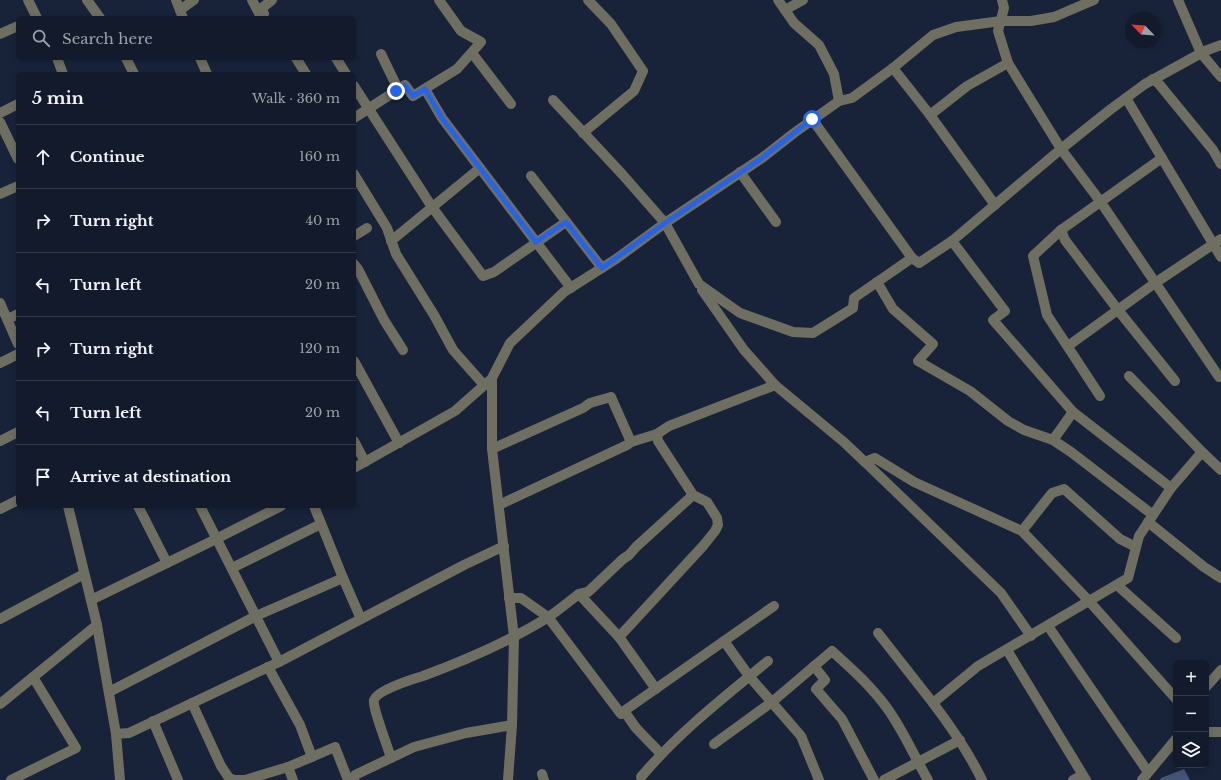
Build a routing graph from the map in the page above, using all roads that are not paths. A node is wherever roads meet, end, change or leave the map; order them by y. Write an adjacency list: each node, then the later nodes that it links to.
1 (28, 0): 16 (street)
2 (87, 0): 17 (street)
3 (176, 0): 15 (street)
4 (194, 0): 15 (street)
5 (252, 0): 18 (street)
6 (272, 0): 19 (street)
7 (439, 0): 24 (street)
8 (588, 0): 55 (street)
9 (778, 0): 14 (street)
10 (803, 0): 14 (street)
11 (1002, 0): 20 (street)
12 (1094, 0): 20 (street)
13 (1178, 0): 25 (street)
14 (785, 10): 46 (street)
15 (182, 14)
16 (37, 16)
17 (99, 16)
18 (262, 16)
19 (263, 16)
20 (1000, 22): 32 (street); 33 (street)
21 (16, 27): 22 (street)
22 (0, 34)
23 (1221, 45): 25 (street)
24 (472, 53): 42 (street); 47 (street)
25 (1201, 53): 39 (street); 40 (street)
26 (381, 54): 43 (street)
27 (58, 60): 34 (street)
28 (127, 60): 35 (street)
29 (201, 60): 36 (street)
30 (297, 60): 37 (street)
31 (337, 60): 38 (street)
32 (1008, 63): 51 (street); 56 (street)
33 (893, 68): 46 (street); 51 (street)
34 (62, 72)
35 (133, 72)
36 (206, 72)
37 (305, 72)
38 (345, 72)
39 (1221, 77)
40 (1153, 79): 44 (street); 59 (street)
41 (356, 89): 49 (street)
42 (425, 89): 43 (street); 60 (street)
43 (396, 91): 49 (street)
44 (1126, 98): 56 (street); 58 (street)
45 (552, 100): 55 (street)
46 (839, 101): 53 (street)
47 (511, 104)
48 (16, 105): 50 (street)
49 (368, 108): 52 (street); 68 (street)
50 (0, 113)
51 (930, 115): 67 (street)
52 (356, 117)
53 (812, 119): 61 (street); 80 (street)
54 (0, 122): 57 (street)
55 (583, 133): 71 (street)
56 (1061, 149): 66 (street); 67 (street)
57 (16, 155)
58 (1162, 158): 66 (street); 77 (street)
59 (1221, 164)
60 (480, 168): 68 (street); 78 (street)
61 (740, 172): 70 (street); 71 (street)
62 (531, 176): 69 (street)
63 (356, 177): 75 (street)
64 (16, 187): 65 (street)
65 (0, 194)
66 (1100, 202): 73 (street); 84 (street)
67 (995, 205): 76 (street)
68 (432, 207): 75 (street); 78 (street)
69 (566, 222): 78 (street); 82 (street)
70 (776, 222)
71 (665, 223): 82 (street); 85 (street)
72 (367, 228): 74 (street)
73 (1061, 230): 88 (street); 92 (street)
74 (356, 235)
75 (391, 241): 101 (street)
76 (952, 241): 80 (street); 104 (street)
77 (1217, 241): 79 (street); 84 (street)
78 (536, 242): 86 (street)
79 (1221, 257)
80 (912, 258): 83 (street)
81 (356, 266): 93 (street)
82 (602, 268): 86 (street)
83 (877, 282): 85 (street); 107 (street)
84 (1155, 283): 88 (street); 97 (street)
85 (699, 284): 102 (street)
86 (571, 288): 99 (street)
87 (0, 303): 90 (street)
88 (1118, 310): 92 (street); 100 (street)
89 (16, 315): 90 (street)
90 (8, 319): 91 (street)
91 (16, 339)
92 (1068, 346): 103 (street)
93 (403, 350)
94 (16, 355): 95 (street)
95 (0, 363)
96 (356, 365): 110 (street)
97 (1218, 370)
98 (1130, 376): 113 (street)
99 (492, 378): 101 (street); 112 (street)
100 (1175, 381)
101 (484, 385): 110 (street)
102 (775, 385): 106 (street); 115 (street)
103 (1100, 396)
104 (1073, 412): 107 (street); 118 (street)
105 (16, 433): 108 (street)
106 (656, 434): 109 (street); 119 (street)
107 (1053, 440): 128 (street)
108 (0, 441)
109 (631, 442): 112 (street); 121 (street)
110 (398, 443): 114 (street)
111 (356, 445): 114 (street)
112 (492, 449): 121 (street)
113 (1202, 452): 117 (street); 118 (street)
114 (365, 462): 116 (street)
115 (865, 462): 130 (street); 152 (street)
116 (356, 467)
117 (1221, 470)
118 (1171, 488): 128 (street)
119 (693, 495): 140 (street); 154 (street)
120 (16, 501): 126 (street)
121 (499, 505): 132 (street)
122 (68, 508): 136 (street)
123 (139, 508): 134 (street)
124 (201, 508): 131 (street)
125 (315, 508): 129 (street)
126 (0, 509)
127 (263, 510): 131 (street)
128 (1151, 518): 133 (street); 138 (street)
129 (321, 524): 135 (street); 137 (street)
130 (1022, 532): 133 (street); 143 (street)
131 (217, 538): 134 (street); 135 (street)
132 (504, 546): 141 (street); 148 (street)
133 (1136, 547): 139 (street)
134 (167, 563): 142 (street)
135 (232, 568): 145 (street)
136 (84, 574): 142 (street); 147 (street)
137 (343, 578): 145 (street); 148 (street)
138 (1221, 578)
139 (1117, 585): 143 (street); 155 (street)
140 (579, 594): 146 (street); 154 (street)
141 (510, 598): 146 (street); 153 (street)
142 (91, 600): 149 (street)
143 (1089, 601): 150 (street); 168 (street)
144 (774, 606): 156 (street)
145 (256, 616): 159 (street); 167 (street)
146 (548, 617): 153 (street); 173 (street)
147 (0, 619)
148 (361, 619): 159 (street)
149 (97, 625): 164 (street); 167 (street)
150 (1048, 626): 152 (street); 187 (street)
151 (878, 633): 170 (street)
152 (1031, 636): 157 (street)
153 (514, 637): 175 (street); 184 (street)
154 (619, 637): 166 (street)
155 (1176, 638)
156 (724, 641): 163 (street); 166 (street)
157 (1007, 650): 170 (street); 188 (street)
158 (768, 661): 163 (street)
159 (279, 662): 161 (street)
160 (814, 666): 169 (street); 185 (street); 199 (street)
161 (268, 667): 171 (street); 183 (street)
162 (1221, 670): 165 (street)
163 (750, 676): 169 (street); 182 (street)
164 (33, 677): 172 (street); 190 (street)
165 (1209, 684)
166 (656, 689): 182 (street)
167 (109, 692): 178 (street)
168 (1173, 696)
169 (772, 702): 181 (street); 198 (street)
170 (933, 702): 179 (street)
171 (192, 703): 174 (street); 193 (street)
172 (0, 704)
173 (621, 714)
174 (153, 722): 178 (street); 192 (street)
175 (512, 725): 184 (street); 197 (street)
176 (1209, 732): 177 (street)
177 (1221, 732)
178 (116, 734): 191 (street)
179 (960, 740): 185 (street); 202 (street)
180 (1173, 743): 187 (street)
181 (714, 744)
182 (661, 754): 189 (street)
183 (312, 757): 186 (street); 195 (street)
184 (391, 758): 196 (street)
185 (918, 762): 200 (street); 201 (street)
186 (288, 767): 193 (street); 194 (street)
187 (1145, 776)
188 (1084, 777): 203 (street)
189 (640, 779)
190 (11, 780)
191 (120, 780)
192 (178, 780)
193 (235, 780)
194 (292, 780)
195 (348, 780)
196 (354, 780)
197 (508, 780)
198 (819, 780)
199 (874, 780)
200 (884, 780)
201 (928, 780)
202 (982, 780)
203 (1073, 780)

